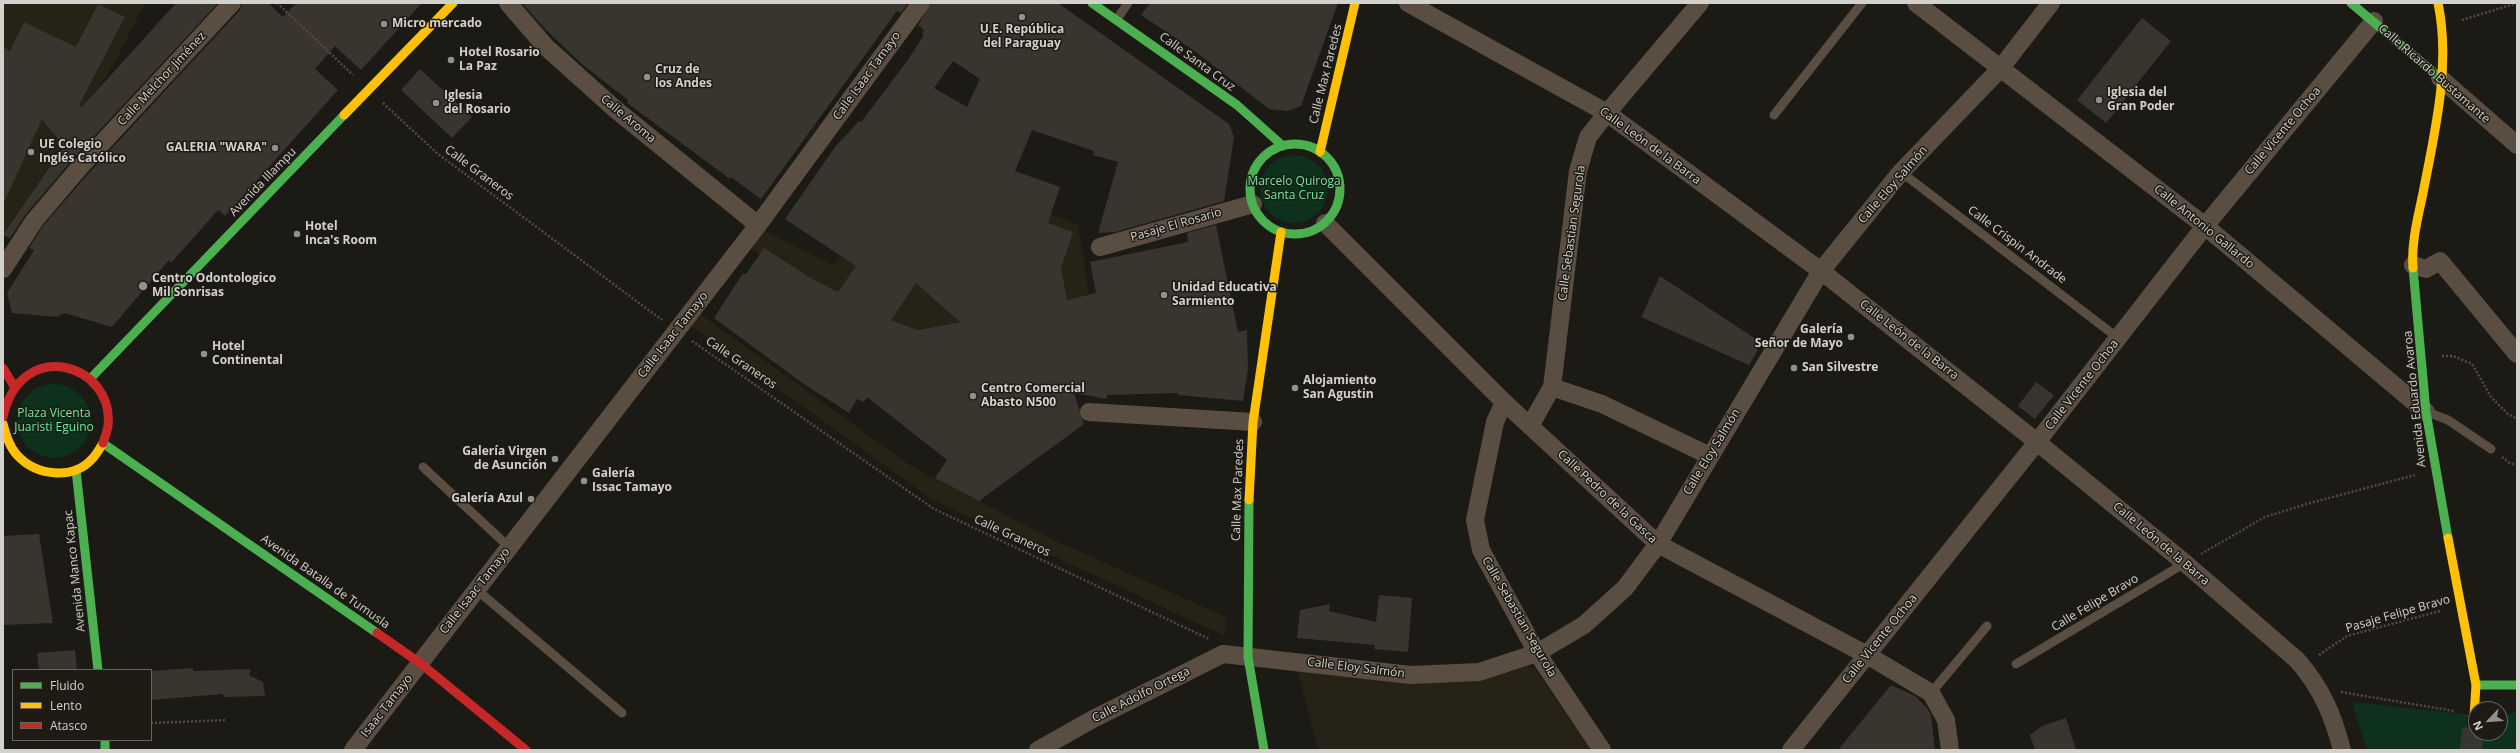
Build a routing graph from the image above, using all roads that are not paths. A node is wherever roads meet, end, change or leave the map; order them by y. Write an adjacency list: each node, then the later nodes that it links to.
1 (232, 3): 32 (street, Calle Melchor Jiménez)
2 (453, 3): 37 (main road, Avenida Illampu)
3 (508, 3): 27 (street, Calle Aroma)
4 (921, 3): 27 (street, Calle Isaac Tamayo)
5 (1092, 3): 15 (main road, Calle Santa Cruz)
6 (1128, 3): 15 (lane)
7 (1355, 3): 23 (main road, Calle Max Paredes)
8 (1408, 3): 19 (street, Calle León de la Barra)
9 (1700, 3): 19 (street, Calle Sebastian Segurola)
10 (1862, 3): 20 (lane)
11 (1916, 3): 17 (street, Calle Antonio Gallardo)
12 (2051, 3): 17 (street, Calle Eloy Salmón)
13 (2351, 3): 16 (main road, Calle Ricardo Bustamante)
14 (2438, 3): 18 (main road, Avenida Eduardo Avaroa)
15 (1116, 20): 22 (main road, Calle Santa Cruz)
16 (2374, 22): 18 (main road, Calle Ricardo Bustamante); 28 (street, Calle Vicente Ochoa)
17 (2000, 69): 24 (street, Calle Eloy Salmón); 28 (street, Calle Antonio Gallardo)
18 (2440, 78): 21 (street, Calle Ricardo Bustamante); 31 (main road, Avenida Eduardo Avaroa)
19 (1606, 113): 33 (street, Calle León de la Barra); 39 (street, Calle Sebastian Segurola)
20 (1774, 115)
21 (2517, 145)
22 (1282, 146): 23 (main road); 25 (main road)
23 (1320, 152): 26 (main road)
24 (1902, 172): 33 (street, Calle Eloy Salmón); 34 (lane, Calle Crispin Andrade)
25 (1253, 204): 29 (main road); 30 (street, Pasaje El Rosario)
26 (1325, 223): 29 (main road); 40 (street, Calle Pedro de la Gasca)
27 (758, 224): 54 (street, Calle Isaac Tamayo)
28 (2205, 226): 34 (street, Calle Vicente Ochoa); 42 (street, Calle Antonio Gallardo)
29 (1281, 232): 44 (main road, Calle Max Paredes)
30 (1100, 247)
31 (2413, 265): 35 (street); 42 (main road, Avenida Eduardo Avaroa)
32 (3, 268)
33 (1821, 271): 47 (street, Calle León de la Barra); 50 (street, Calle Eloy Salmón)
34 (2118, 338): 47 (street, Calle Vicente Ochoa)
35 (2517, 354)
36 (3, 368): 38 (main road)
37 (90, 378): 38 (main road); 48 (main road)
38 (14, 386): 43 (main road)
39 (1552, 387): 46 (street, Calle Sebastian Segurola); 50 (street)
40 (1504, 402): 46 (street, Calle Pedro de la Gasca); 58 (street, Calle Sebastian Segurola)
41 (1089, 412): 44 (street)
42 (2426, 412): 49 (lane, Calle Antonio Gallardo); 64 (main road, Avenida Eduardo Avaroa)
43 (3, 417)
44 (1253, 422): 60 (main road, Calle Max Paredes)
45 (3, 424): 52 (main road)
46 (1530, 426): 53 (street, Calle Pedro de la Gasca)
47 (2037, 442): 55 (street, Calle León de la Barra); 59 (street, Calle Vicente Ochoa)
48 (104, 444): 52 (main road); 61 (main road, Avenida Batalla de Tumusla)
49 (2491, 449)
50 (1710, 456): 53 (street, Calle Eloy Salmón)
51 (423, 467): 54 (lane)
52 (76, 470): 63 (main road, Avenida Manco Kapac)
53 (1658, 544): 58 (street, Calle Eloy Salmón); 59 (street, Calle Pedro de la Gasca)
54 (509, 547): 56 (street, Calle Isaac Tamayo)
55 (2185, 563): 62 (lane, Calle Felipe Bravo); 76 (street, Calle León de la Barra)
56 (477, 590): 61 (street, Calle Isaac Tamayo); 68 (lane)
57 (1987, 626): 66 (lane)
58 (1537, 653): 60 (street, Calle Eloy Salmón); 73 (street, Calle Sebastian Segurola)
59 (1868, 655): 66 (street, Calle Pedro de la Gasca); 74 (street, Calle Vicente Ochoa)
60 (1248, 657): 71 (street, Calle Adolfo Ortega); 72 (main road, Calle Max Paredes)
61 (420, 663): 69 (street, Isaac Tamayo); 70 (main road, Avenida Batalla de Tumusla)
62 (2016, 664)
63 (98, 669)
64 (2476, 685): 65 (main road); 67 (main road, Avenida Eduardo Avaroa)
65 (2517, 685)
66 (1931, 693): 75 (street, Calle Pedro de la Gasca)
67 (2475, 701)
68 (622, 713)
69 (353, 750)
70 (526, 750)
71 (1038, 750)
72 (1264, 750)
73 (1602, 750)
74 (1791, 750)
75 (1950, 750)
76 (2342, 750)

